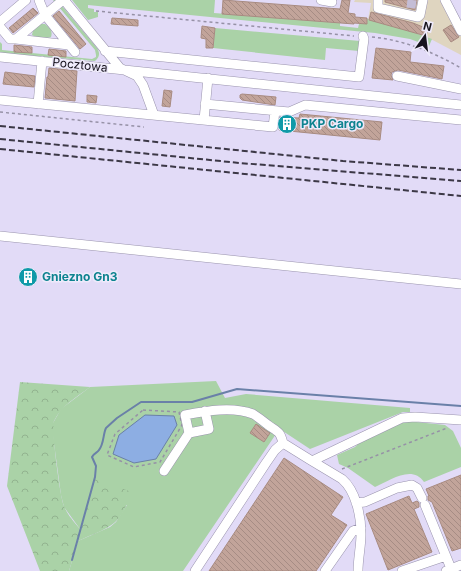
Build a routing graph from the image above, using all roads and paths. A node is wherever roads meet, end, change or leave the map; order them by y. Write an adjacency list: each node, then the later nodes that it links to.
1 (26, 0): 11 (street)
2 (39, 0): 10 (street)
3 (63, 0): 10 (street); 16 (street, Pocztowa)
4 (322, 0): 8 (street)
5 (378, 0): 6 (street)
6 (423, 0)
7 (445, 0): 13 (street)
8 (332, 2)
9 (96, 11): 14 (path)
10 (45, 15): 15 (street); 15 (street)
11 (0, 22)
12 (0, 27): 15 (street)
13 (461, 31)
14 (363, 36): 16 (street); 20 (path)
15 (16, 39)
16 (105, 51): 19 (street, Pocztowa)
17 (0, 57): 18 (street, Pocztowa)
18 (42, 61): 19 (street, Pocztowa); 25 (street)
19 (120, 68): 22 (street); 30 (street)
20 (461, 68)
21 (397, 76): 23 (street)
22 (208, 78): 26 (street); 27 (street)
23 (461, 89)
24 (0, 100): 25 (street)
25 (38, 104): 30 (street)
26 (205, 104): 28 (street); 31 (street)
27 (461, 105)
28 (275, 111): 31 (street); 32 (street)
29 (0, 112): 33 (path)
30 (154, 115): 31 (street)
31 (204, 120)
32 (461, 120)
33 (144, 127)
34 (0, 236): 35 (street)
35 (461, 284)
36 (205, 411): 40 (street); 40 (street); 41 (street)
37 (179, 412): 37 (path)
38 (460, 421): 42 (street)
39 (448, 427): 44 (path)
40 (189, 433): 43 (street)
41 (283, 443): 42 (street); 50 (street)
42 (312, 461): 44 (street)
43 (164, 471)
44 (331, 472): 45 (street)
45 (356, 503): 46 (street); 47 (street)
46 (361, 528): 51 (street); 52 (street)
47 (446, 556): 49 (street); 53 (street)
48 (461, 565): 49 (street)
49 (450, 570)
50 (195, 571)
51 (325, 571)
52 (358, 571)
53 (402, 571)

